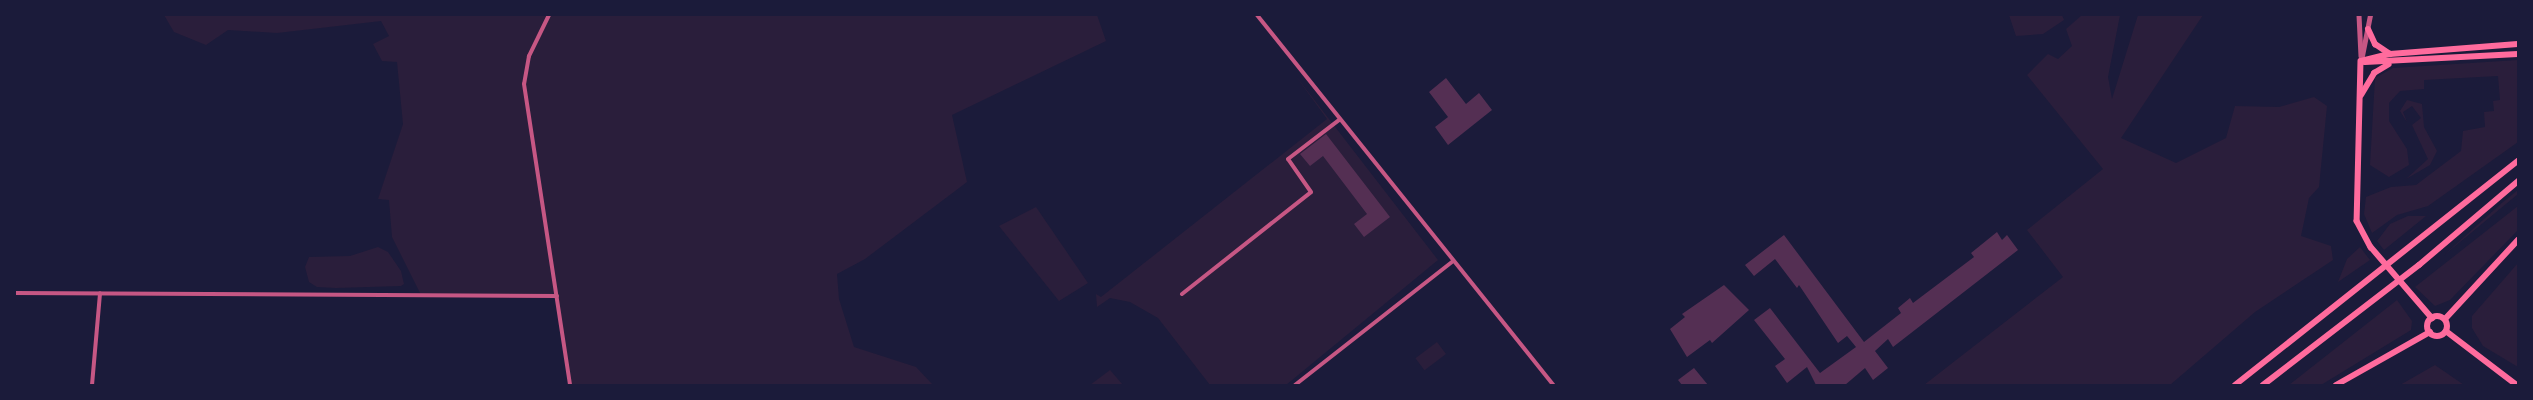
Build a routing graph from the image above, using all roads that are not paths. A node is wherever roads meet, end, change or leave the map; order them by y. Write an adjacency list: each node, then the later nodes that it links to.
1 (550, 15): 20 (street)
2 (1257, 15): 12 (street)
3 (2359, 15): 9 (street)
4 (2370, 15): 5 (street)
5 (2368, 30): 7 (highway); 9 (street)
6 (2518, 44): 7 (highway)
7 (2390, 54): 9 (highway)
8 (2518, 54): 10 (highway)
9 (2361, 61): 10 (highway); 11 (main road)
10 (2390, 63): 11 (highway)
11 (2360, 95): 21 (main road)
12 (1339, 120): 16 (street); 19 (street)
13 (2518, 161): 29 (highway)
14 (2518, 181): 30 (highway)
15 (2518, 240): 22 (highway)
16 (1453, 261): 27 (street); 28 (street)
17 (15, 293): 18 (street)
18 (100, 293): 20 (street); 25 (street)
19 (1182, 294)
20 (557, 296): 26 (street)
21 (2432, 318): 22 (highway); 24 (highway)
22 (2445, 319): 23 (highway)
23 (2446, 331): 24 (highway); 32 (main road)
24 (2430, 332): 31 (highway)
25 (92, 385)
26 (570, 385)
27 (1295, 385)
28 (1552, 385)
29 (2235, 385)
30 (2263, 385)
31 (2336, 385)
32 (2517, 385)

